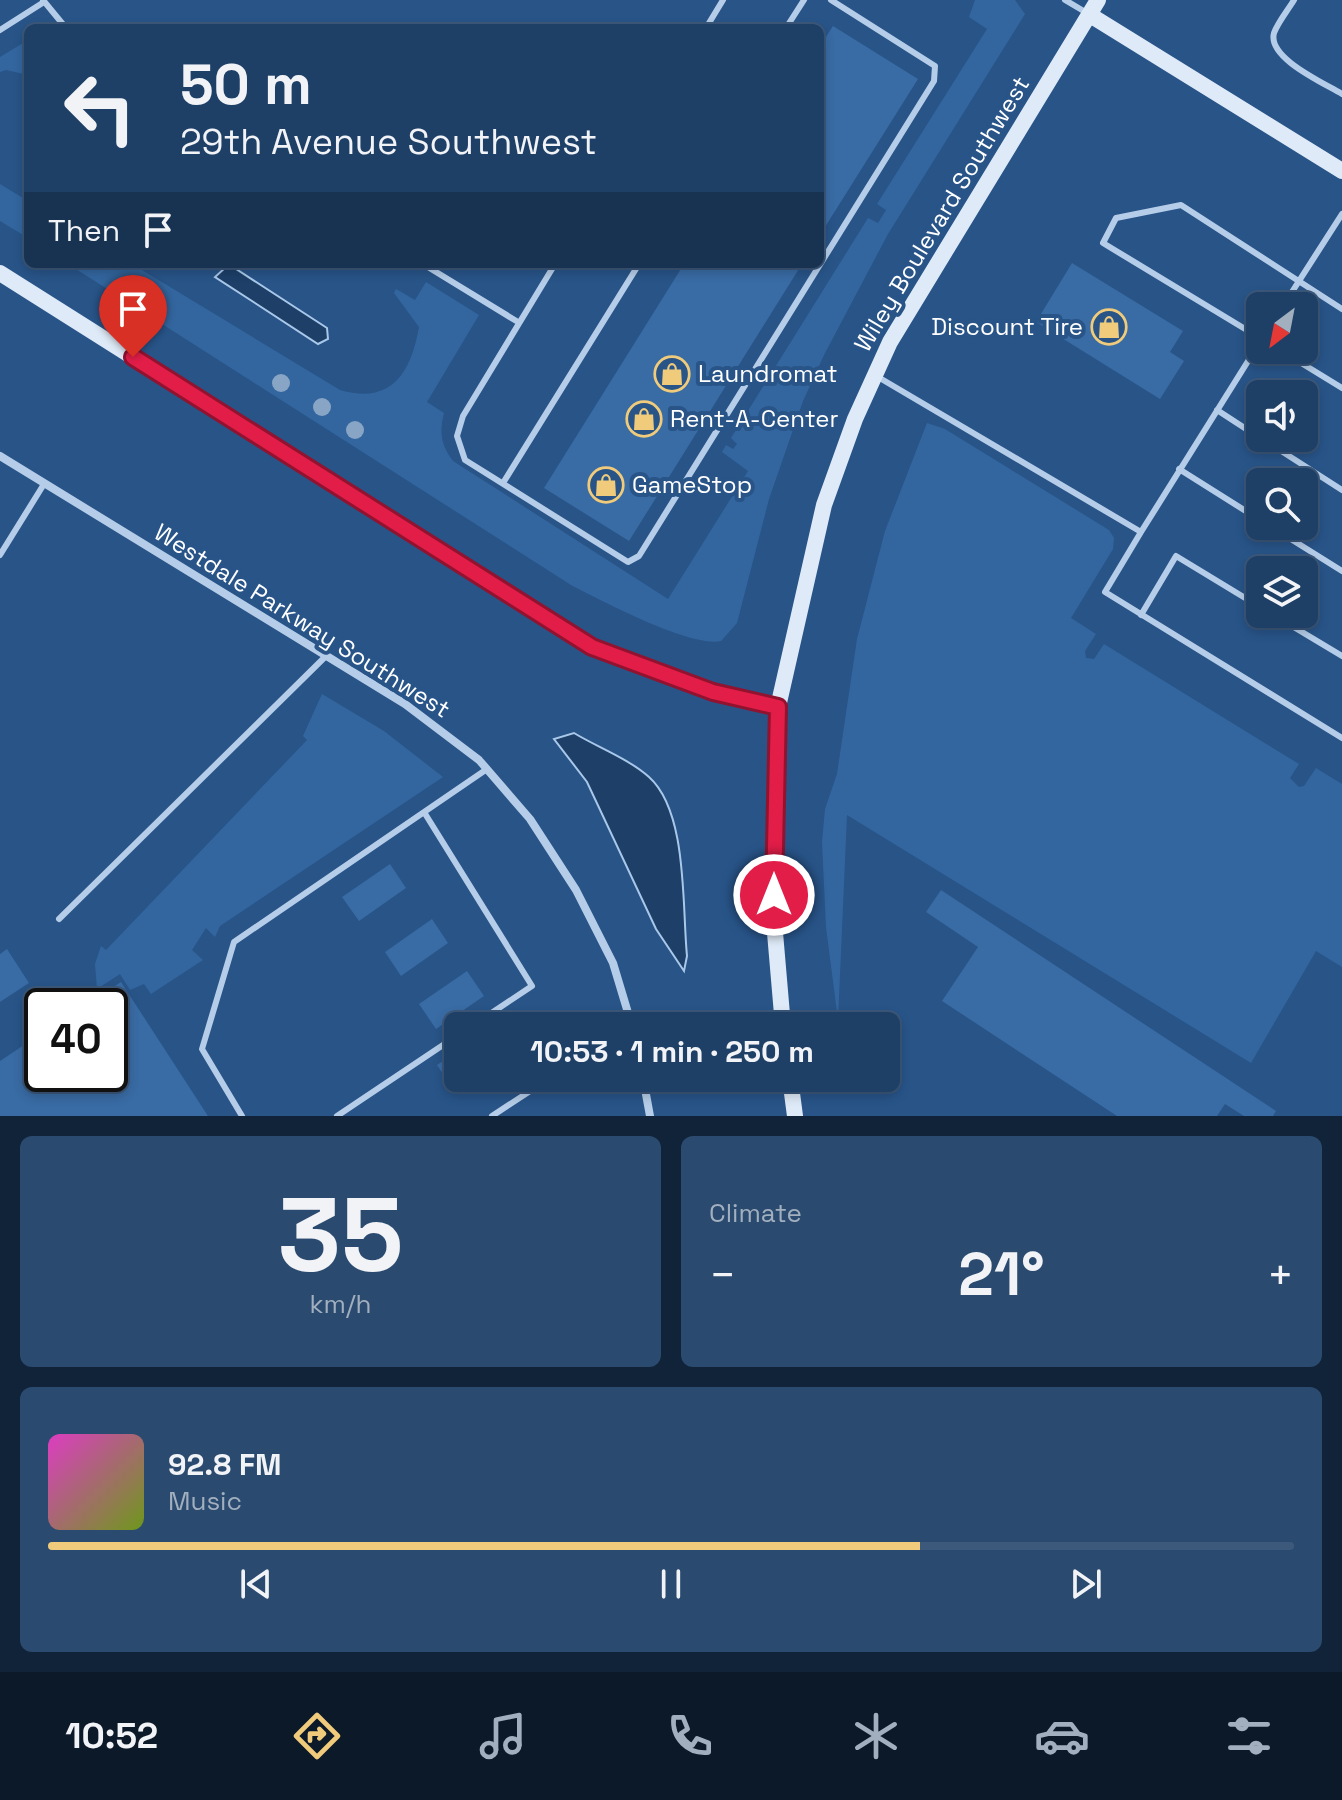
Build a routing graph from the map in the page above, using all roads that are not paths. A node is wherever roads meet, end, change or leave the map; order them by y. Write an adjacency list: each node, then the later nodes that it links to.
1 (723, 0): 9 (lane)
2 (804, 0): 10 (lane)
3 (831, 0): 15 (lane)
4 (1065, 0): 7 (lane)
5 (1294, 0): 12 (lane)
6 (44, 1): 8 (lane); 11 (lane)
7 (1094, 7): 13 (street); 28 (street, Wiley Boulevard Southwest)
8 (63, 24)
9 (708, 24)
10 (789, 24)
11 (0, 30)
12 (1342, 94)
13 (1342, 171)
14 (1342, 214): 21 (lane)
15 (824, 258)
16 (430, 268): 24 (lane)
17 (552, 268): 24 (lane)
18 (637, 268): 35 (lane)
19 (818, 268): 35 (lane)
20 (0, 273): 48 (street)
21 (1298, 282): 22 (lane); 23 (lane); 25 (lane)
22 (1292, 292)
23 (1342, 309)
24 (518, 322): 35 (lane)
25 (1246, 331)
26 (1246, 363): 30 (lane)
27 (1303, 364): 29 (lane)
28 (875, 375): 39 (lane); 48 (street, Wiley Boulevard Southwest)
29 (1342, 388)
30 (1217, 410): 31 (lane); 34 (lane)
31 (1246, 429)
32 (1282, 452): 37 (lane)
33 (0, 456): 36 (street, Westdale Parkway Southwest)
34 (1179, 469): 38 (lane); 39 (lane)
35 (503, 483)
36 (44, 484): 41 (lane); 47 (street, Westdale Parkway Southwest)
37 (1342, 490)
38 (1246, 511)
39 (1141, 532): 44 (lane)
40 (1292, 540): 42 (lane)
41 (0, 555)
42 (1342, 571)
43 (1246, 598): 44 (lane)
44 (1141, 615): 49 (lane)
45 (1295, 628): 46 (lane)
46 (1342, 656)
47 (325, 657): 50 (street, Westdale Parkway Southwest); 52 (lane)
48 (778, 707): 55 (street, Wiley Boulevard Southwest)
49 (1342, 738)
50 (487, 769): 51 (lane); 54 (street, Westdale Parkway Southwest)
51 (424, 812): 53 (lane); 60 (lane)
52 (59, 919)
53 (493, 1012)
54 (628, 1012)
55 (782, 1012)
56 (444, 1044): 61 (lane)
57 (529, 1092): 62 (lane)
58 (646, 1092): 63 (street)
59 (792, 1092): 64 (street)
60 (242, 1116)
61 (337, 1116)
62 (492, 1116)
63 (650, 1116)
64 (795, 1116)

